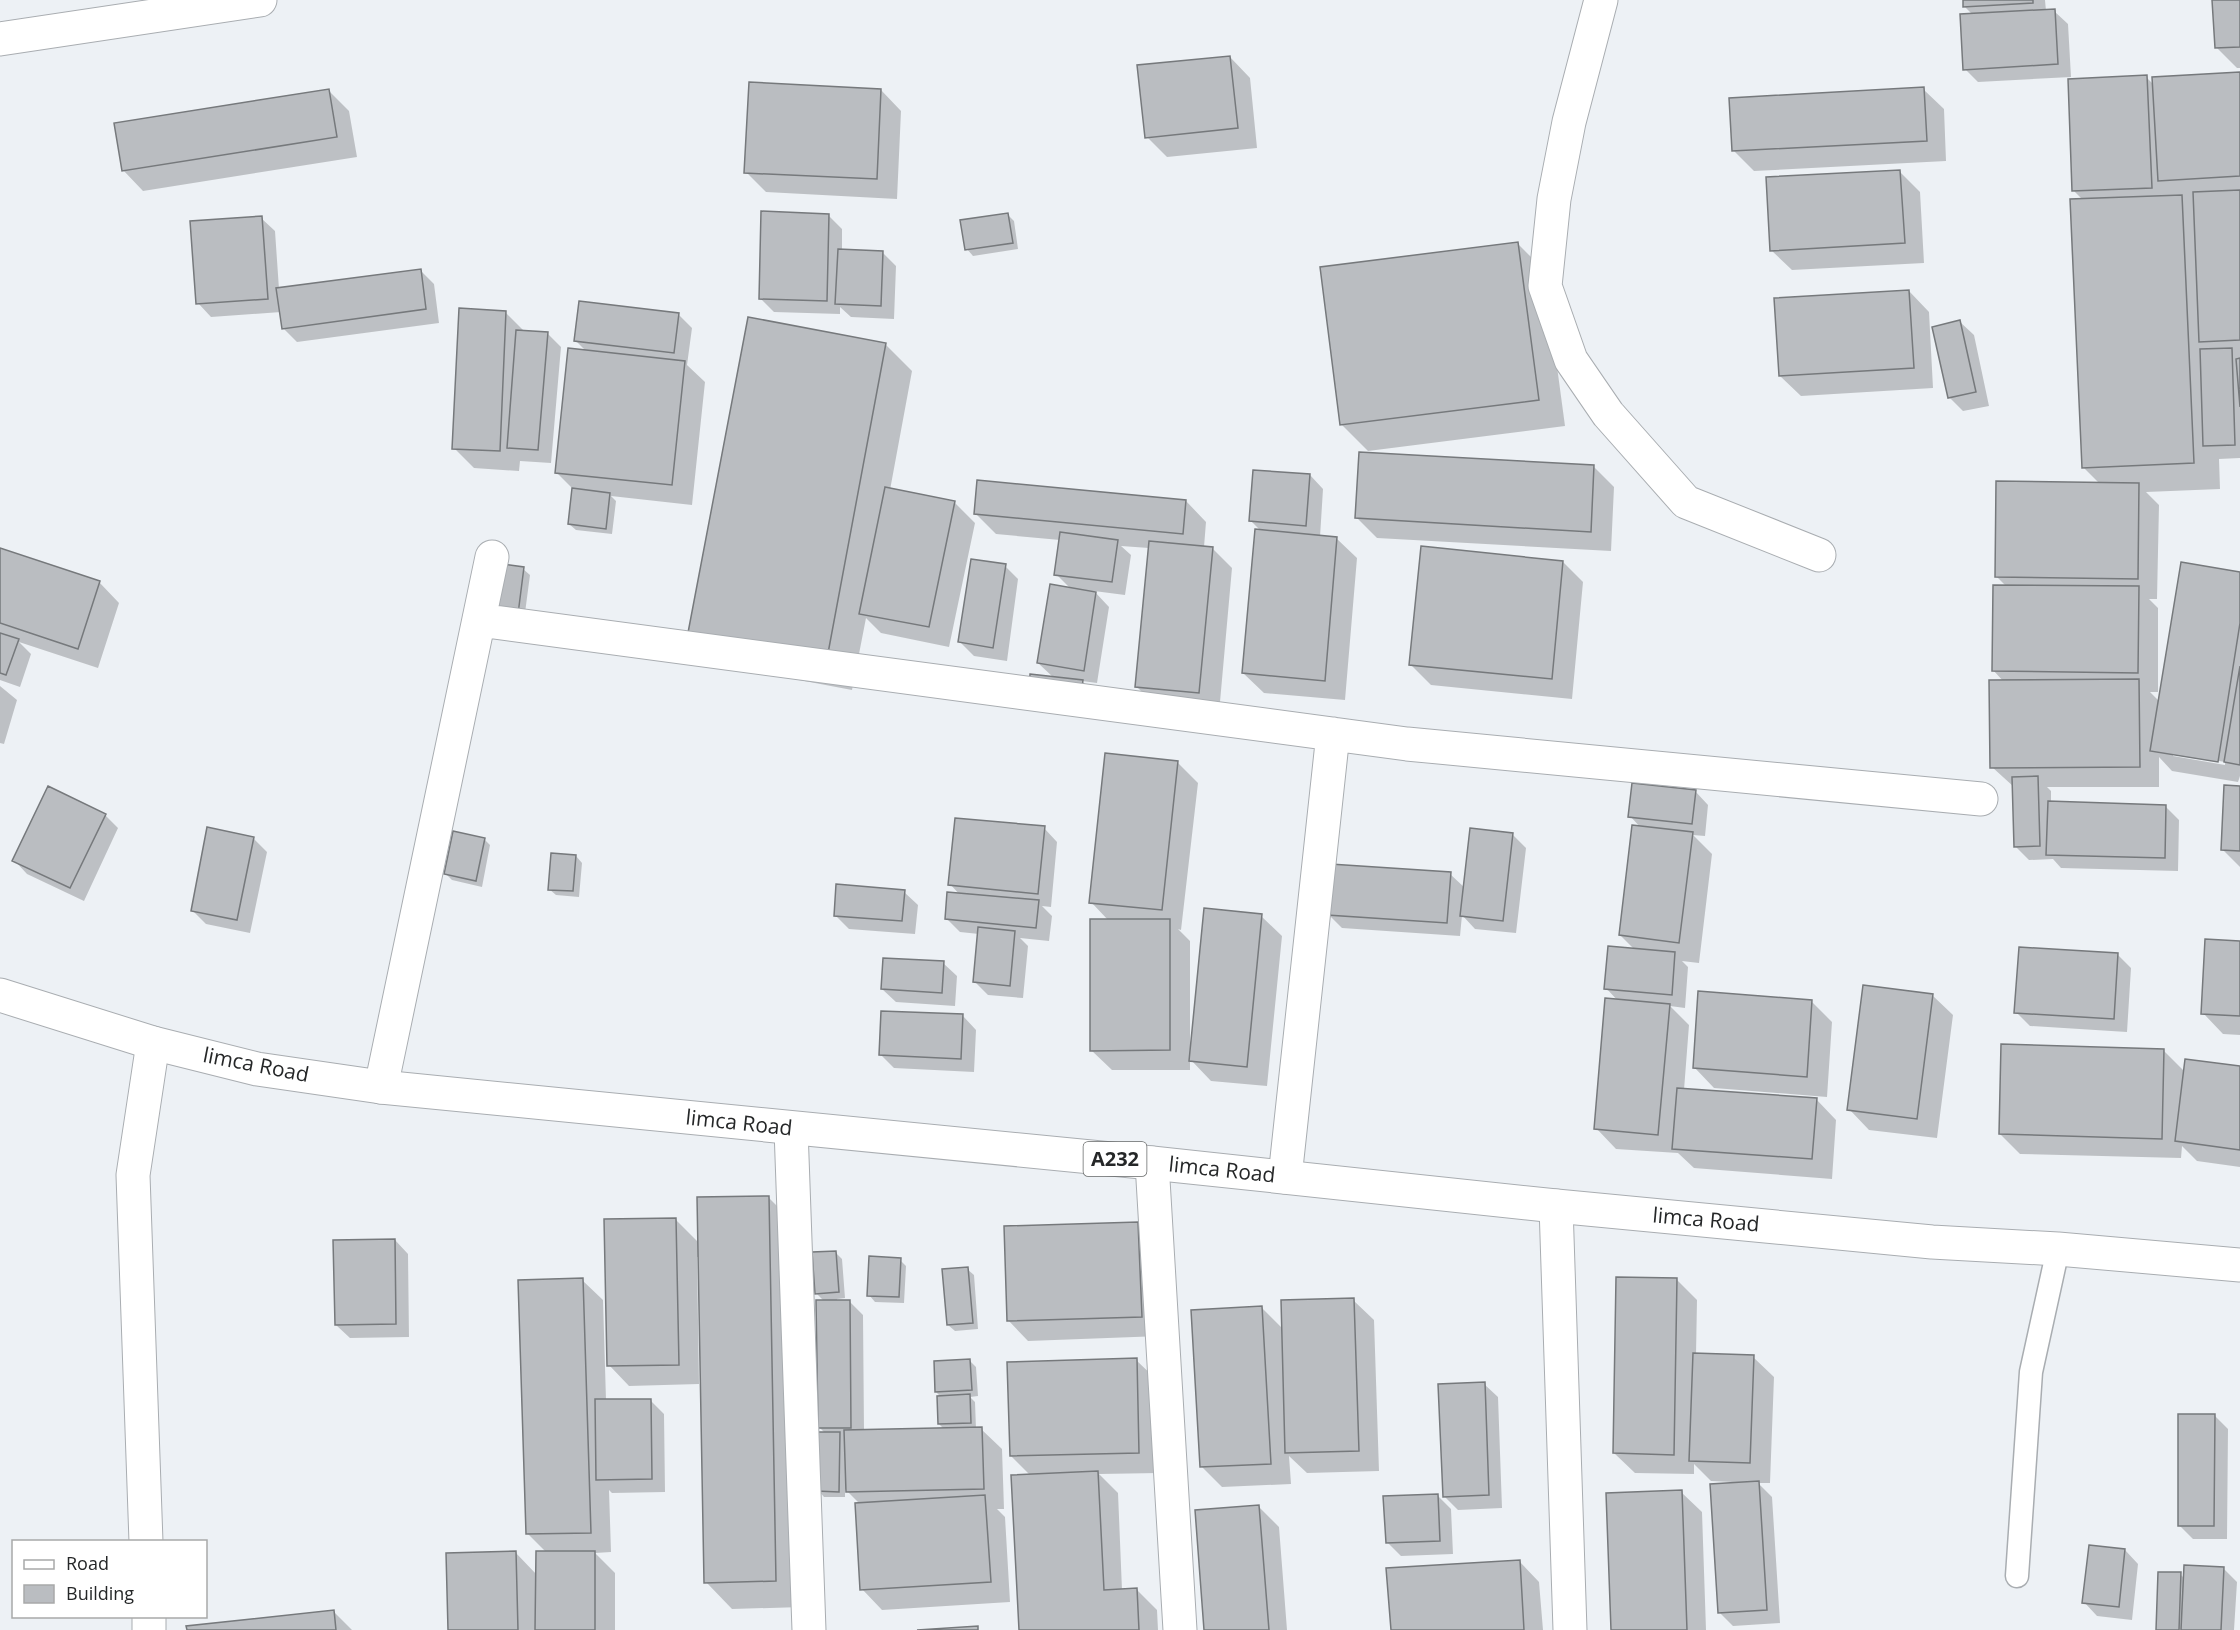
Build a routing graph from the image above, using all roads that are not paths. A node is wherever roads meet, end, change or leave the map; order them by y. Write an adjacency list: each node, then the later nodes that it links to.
1 (260, 0): 3 (main road)
2 (1601, 0): 4 (main road)
3 (0, 39)
4 (1819, 555)
5 (492, 557): 6 (main road)
6 (479, 620): 7 (main road); 11 (main road)
7 (1333, 734): 8 (main road); 14 (main road)
8 (1981, 800)
9 (0, 995): 10 (main road, limca Road / A232)
10 (153, 1043): 11 (main road, limca Road / A232); 18 (main road)
11 (381, 1087): 12 (main road, limca Road / A232)
12 (791, 1129): 13 (main road, limca Road / A232); 20 (main road)
13 (1152, 1163): 14 (main road, limca Road / A232); 21 (main road)
14 (1285, 1177): 15 (main road, limca Road / A232)
15 (1557, 1206): 16 (main road, limca Road / A232); 22 (main road)
16 (2058, 1249): 17 (main road, limca Road / A232); 19 (lane)
17 (2240, 1265)
18 (146, 1540)
19 (2017, 1576)
20 (809, 1630)
21 (1180, 1630)
22 (1570, 1630)

